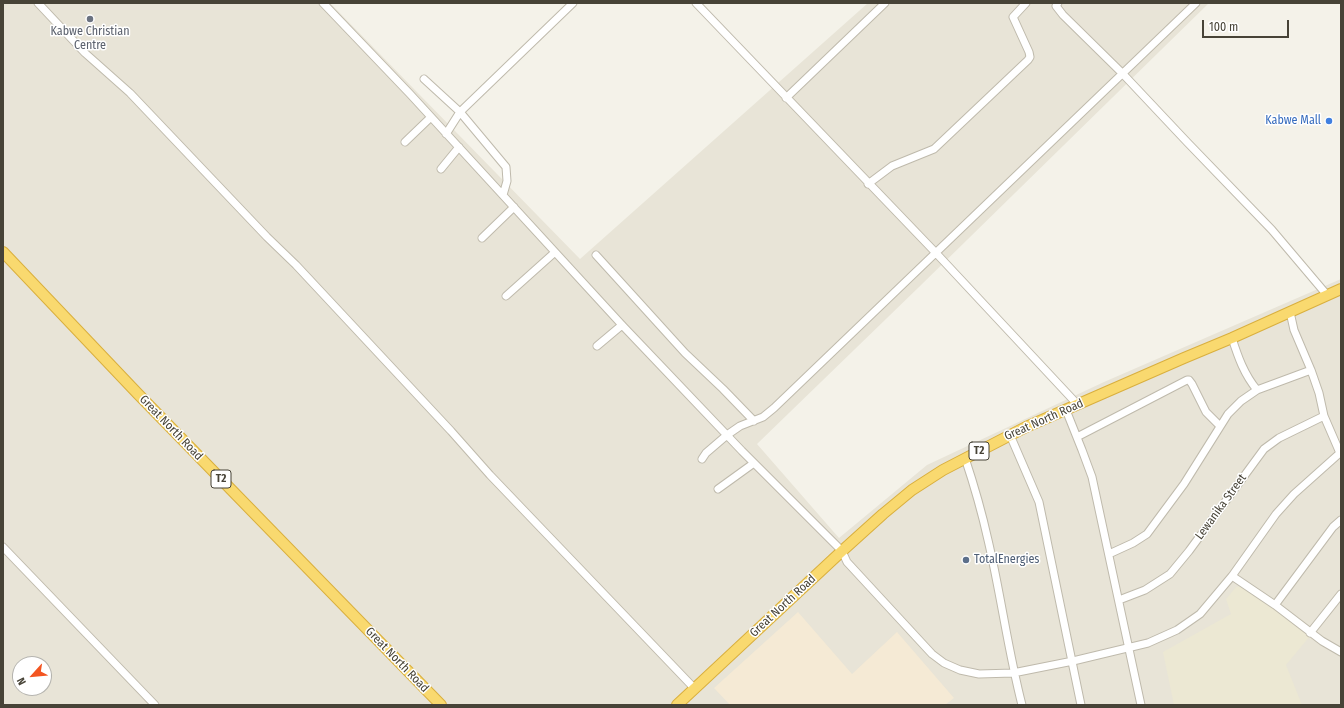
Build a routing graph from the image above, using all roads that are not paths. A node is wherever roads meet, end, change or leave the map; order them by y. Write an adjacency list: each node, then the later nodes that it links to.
1 (38, 3): 61 (street)
2 (323, 3): 13 (street)
3 (574, 3): 12 (street)
4 (696, 3): 11 (street)
5 (885, 3): 11 (street)
6 (1026, 3): 18 (street)
7 (1196, 3): 9 (street)
8 (1056, 4): 9 (street)
9 (1122, 73): 24 (street); 27 (street)
10 (424, 79): 12 (street)
11 (786, 98): 18 (street)
12 (460, 112): 14 (street); 19 (street)
13 (431, 117): 14 (street); 15 (street)
14 (446, 134): 16 (street)
15 (405, 142)
16 (459, 147): 17 (street); 19 (street)
17 (441, 169)
18 (868, 184): 24 (street)
19 (502, 195): 20 (street)
20 (514, 207): 21 (street); 23 (street)
21 (482, 238)
22 (3, 252): 63 (highway, Great North Road / T2)
23 (554, 253): 28 (street); 30 (street)
24 (936, 253): 35 (street); 38 (street)
25 (596, 255): 38 (street)
26 (1341, 289): 27 (highway, Great North Road / T2)
27 (1327, 295): 29 (highway, Great North Road / T2)
28 (506, 296)
29 (1290, 312): 31 (highway, Great North Road / T2); 33 (street)
30 (622, 325): 32 (street); 40 (street)
31 (1232, 338): 34 (street); 35 (highway, Great North Road / T2)
32 (597, 346)
33 (1311, 370): 34 (street); 37 (street)
34 (1256, 390): 39 (street)
35 (1078, 405): 36 (highway, Great North Road / T2)
36 (1066, 410): 41 (highway, Great North Road / T2); 42 (street)
37 (1324, 416): 43 (street); 54 (street, Lewanika Street)
38 (754, 421): 40 (street)
39 (1220, 426): 42 (street); 51 (street)
40 (727, 435): 45 (street); 46 (street)
41 (1010, 435): 44 (highway, Great North Road / T2); 59 (street)
42 (1077, 438): 51 (street)
43 (1340, 452): 52 (street)
44 (965, 458): 50 (highway, Great North Road / T2); 60 (street)
45 (702, 459)
46 (754, 463): 47 (street); 50 (street)
47 (718, 489)
48 (1341, 520): 55 (street)
49 (3, 547): 62 (street)
50 (842, 551): 60 (street); 61 (highway, Great North Road / T2)
51 (1109, 554): 54 (street)
52 (1232, 576): 55 (street); 57 (street)
53 (1341, 594): 56 (street)
54 (1119, 600): 57 (street)
55 (1275, 605): 56 (street)
56 (1310, 632): 58 (street)
57 (1129, 648): 59 (street); 67 (street)
58 (1341, 652)
59 (1073, 661): 60 (street); 66 (street)
60 (1013, 673): 65 (street)
61 (695, 689): 64 (highway, Great North Road / T2)
62 (156, 705)
63 (440, 705)
64 (677, 705)
65 (1022, 705)
66 (1081, 705)
67 (1142, 705)

